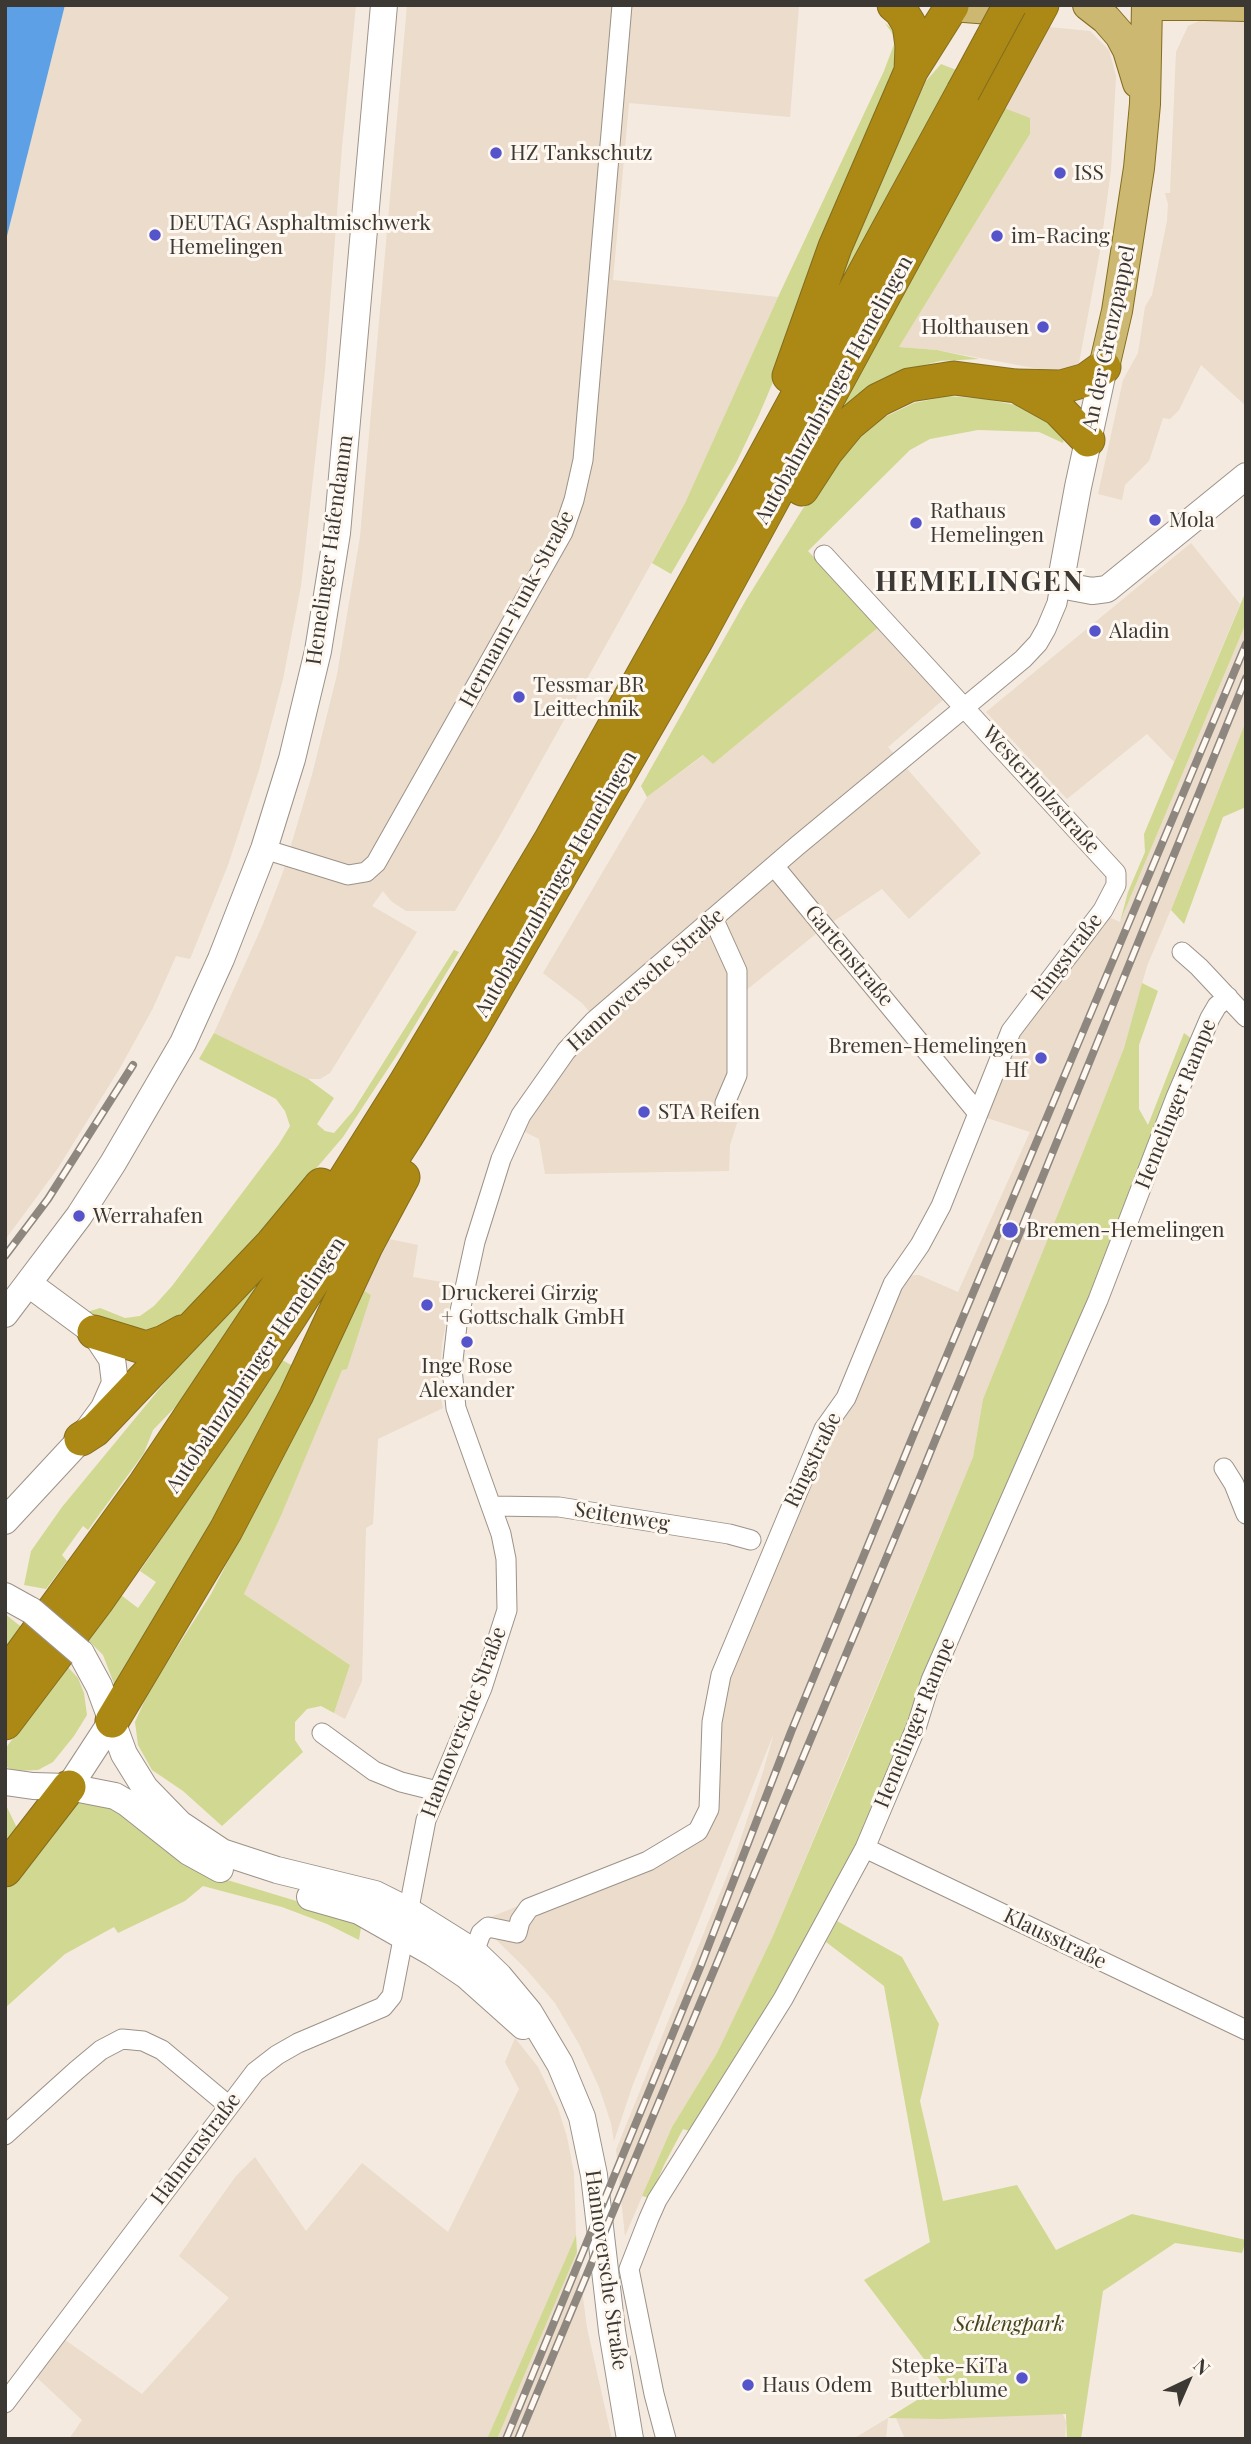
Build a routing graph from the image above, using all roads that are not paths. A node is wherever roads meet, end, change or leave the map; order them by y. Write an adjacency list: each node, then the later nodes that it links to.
1 (384, 5): 25 (street, Hemelinger Hafendamm)
2 (622, 5): 25 (street, Hermann-Funk-Straße)
3 (894, 5): 13 (highway)
4 (1010, 5): 14 (highway, Autobahnzubringer Hemelingen, bridge)
5 (1030, 5): 11 (main road)
6 (1042, 5): 14 (highway, Autobahnzubringer Hemelingen)
7 (1088, 5): 15 (main road)
8 (1147, 5): 15 (main road, An der Grenzpappel)
9 (1153, 5): 10 (main road)
10 (1204, 5): 12 (main road)
11 (949, 6): 13 (highway)
12 (1246, 6)
13 (911, 71): 20 (highway)
14 (975, 99): 20 (highway, Autobahnzubringer Hemelingen); 23 (highway, Autobahnzubringer Hemelingen)
15 (1145, 104): 16 (main road, An der Grenzpappel)
16 (1104, 367): 17 (highway); 18 (street, An der Grenzpappel)
17 (1017, 386): 18 (highway); 23 (highway)
18 (1088, 440): 22 (street, An der Grenzpappel)
19 (1246, 476): 22 (street)
20 (742, 498): 33 (highway, Autobahnzubringer Hemelingen)
21 (824, 555): 24 (street, Westerholzstraße)
22 (1060, 585): 24 (street, Hannoversche Straße)
23 (697, 639): 32 (highway, Autobahnzubringer Hemelingen)
24 (966, 707): 26 (street, Hannoversche Straße); 27 (street, Westerholzstraße)
25 (264, 849): 36 (street, Hemelinger Hafendamm)
26 (774, 866): 28 (street, Hannoversche Straße); 35 (street, Gartenstraße)
27 (1116, 873): 35 (street, Ringstraße)
28 (713, 918): 34 (street); 42 (street, Hannoversche Straße)
29 (1182, 952): 30 (street)
30 (1228, 996): 31 (street); 54 (street, Hemelinger Rampe)
31 (1246, 1017)
32 (471, 1029): 48 (highway); 49 (highway, Autobahnzubringer Hemelingen)
33 (406, 1082): 38 (highway); 47 (highway, Autobahnzubringer Hemelingen)
34 (724, 1103)
35 (977, 1112): 57 (street, Ringstraße)
36 (29, 1284): 37 (street, Hemelinger Hafendamm); 39 (street)
37 (5, 1314)
38 (193, 1325): 39 (highway); 40 (highway)
39 (94, 1332): 40 (street)
40 (81, 1439): 44 (street)
41 (1224, 1468): 43 (street)
42 (492, 1506): 45 (street, Seitenweg); 53 (street, Hannoversche Straße)
43 (1246, 1514)
44 (5, 1521)
45 (751, 1540)
46 (5, 1596): 48 (street, bridge)
47 (5, 1676)
48 (112, 1721): 52 (street); 56 (street)
49 (5, 1723)
50 (322, 1733): 53 (street)
51 (5, 1782): 52 (street)
52 (69, 1787): 55 (highway); 56 (street)
53 (437, 1791): 56 (street, Hannoversche Straße)
54 (865, 1848): 58 (street, Klausstraße); 64 (street, Hemelinger Rampe)
55 (5, 1870)
56 (405, 1922): 57 (street, Hannoversche Straße); 59 (street, Hannoversche Straße); 60 (street, Hahnenstraße)
57 (474, 1952): 59 (street, Hannoversche Straße)
58 (1246, 2030)
59 (560, 2064): 63 (street, Hannoversche Straße)
60 (229, 2106): 61 (street); 62 (street, Hahnenstraße)
61 (5, 2135)
62 (5, 2403)
63 (630, 2439)
64 (666, 2439)

